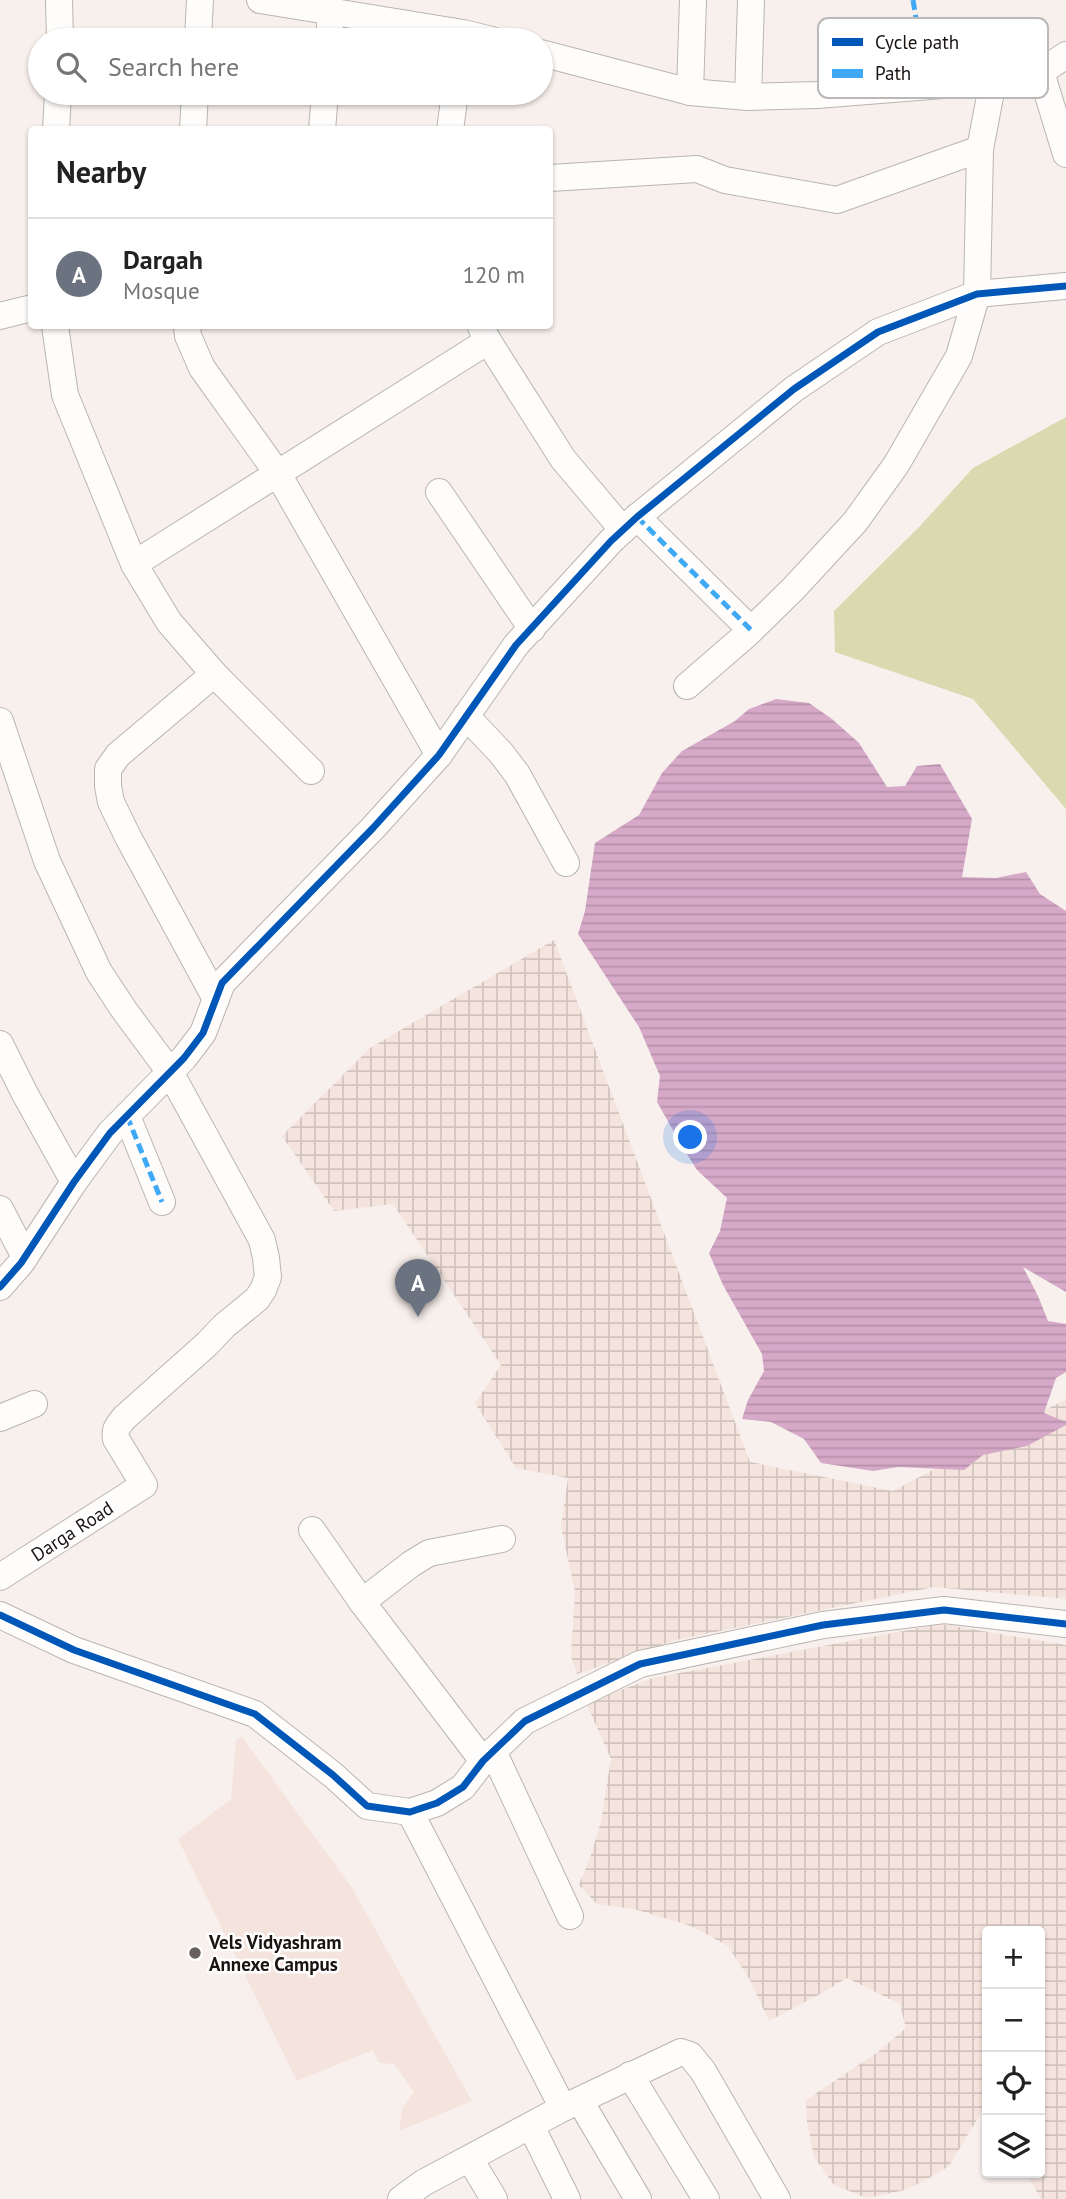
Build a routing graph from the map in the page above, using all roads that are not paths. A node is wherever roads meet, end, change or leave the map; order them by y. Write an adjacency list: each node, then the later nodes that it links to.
1 (59, 0): 7 (street)
2 (200, 0): 8 (street)
3 (260, 0): 6 (street)
4 (693, 0): 14 (street)
5 (751, 0): 17 (street)
6 (331, 10): 9 (street); 10 (street)
7 (60, 28)
8 (199, 28)
9 (330, 28)
10 (422, 28)
11 (1066, 55): 13 (street)
12 (553, 56): 14 (street)
13 (1048, 67)
14 (690, 92): 17 (street)
15 (818, 94): 17 (street)
16 (1048, 95): 28 (street)
17 (748, 97)
18 (990, 98): 27 (street)
19 (57, 105): 23 (street)
20 (195, 105): 24 (street)
21 (324, 105): 25 (street)
22 (453, 105): 26 (street)
23 (56, 126)
24 (194, 126)
25 (322, 126)
26 (451, 126)
27 (980, 149): 29 (street); 31 (street)
28 (1066, 154)
29 (553, 178)
30 (1066, 286): 31 (street)
31 (977, 294): 39 (street); 42 (street)
32 (28, 309): 33 (street)
33 (0, 316)
34 (55, 329): 40 (street)
35 (195, 329): 37 (street)
36 (484, 333): 37 (street); 39 (street)
37 (278, 474): 40 (street); 47 (street)
38 (439, 492): 41 (street)
39 (630, 523): 41 (street); 42 (street)
40 (134, 564): 43 (street)
41 (531, 629): 45 (street)
42 (751, 630): 44 (street)
43 (214, 674): 48 (street); 50 (street)
44 (687, 686)
45 (467, 716): 47 (street); 49 (street)
46 (0, 721): 52 (street)
47 (439, 755): 50 (street)
48 (311, 771)
49 (566, 863)
50 (216, 999): 52 (street)
51 (0, 1044): 54 (street)
52 (170, 1072): 53 (street); 63 (street, Darga Road)
53 (127, 1116): 54 (street); 55 (street)
54 (74, 1182): 57 (street)
55 (162, 1202)
56 (0, 1209): 57 (street)
57 (25, 1257): 58 (street)
58 (0, 1287)
59 (34, 1404): 60 (street)
60 (0, 1418)
61 (312, 1530): 64 (street)
62 (502, 1539): 64 (street)
63 (0, 1577)
64 (362, 1602): 67 (street)
65 (0, 1615): 68 (street)
66 (1066, 1624): 67 (street)
67 (488, 1756): 68 (street); 69 (street)
68 (410, 1812): 71 (street)
69 (570, 1916)
70 (630, 2076): 71 (street); 79 (street); 80 (street)
71 (572, 2105): 72 (street); 78 (street)
72 (531, 2126): 73 (street); 77 (street)
73 (470, 2159): 74 (street); 76 (street)
74 (428, 2191): 75 (street)
75 (401, 2199)
76 (494, 2199)
77 (568, 2199)
78 (638, 2199)
79 (706, 2199)
80 (777, 2199)

